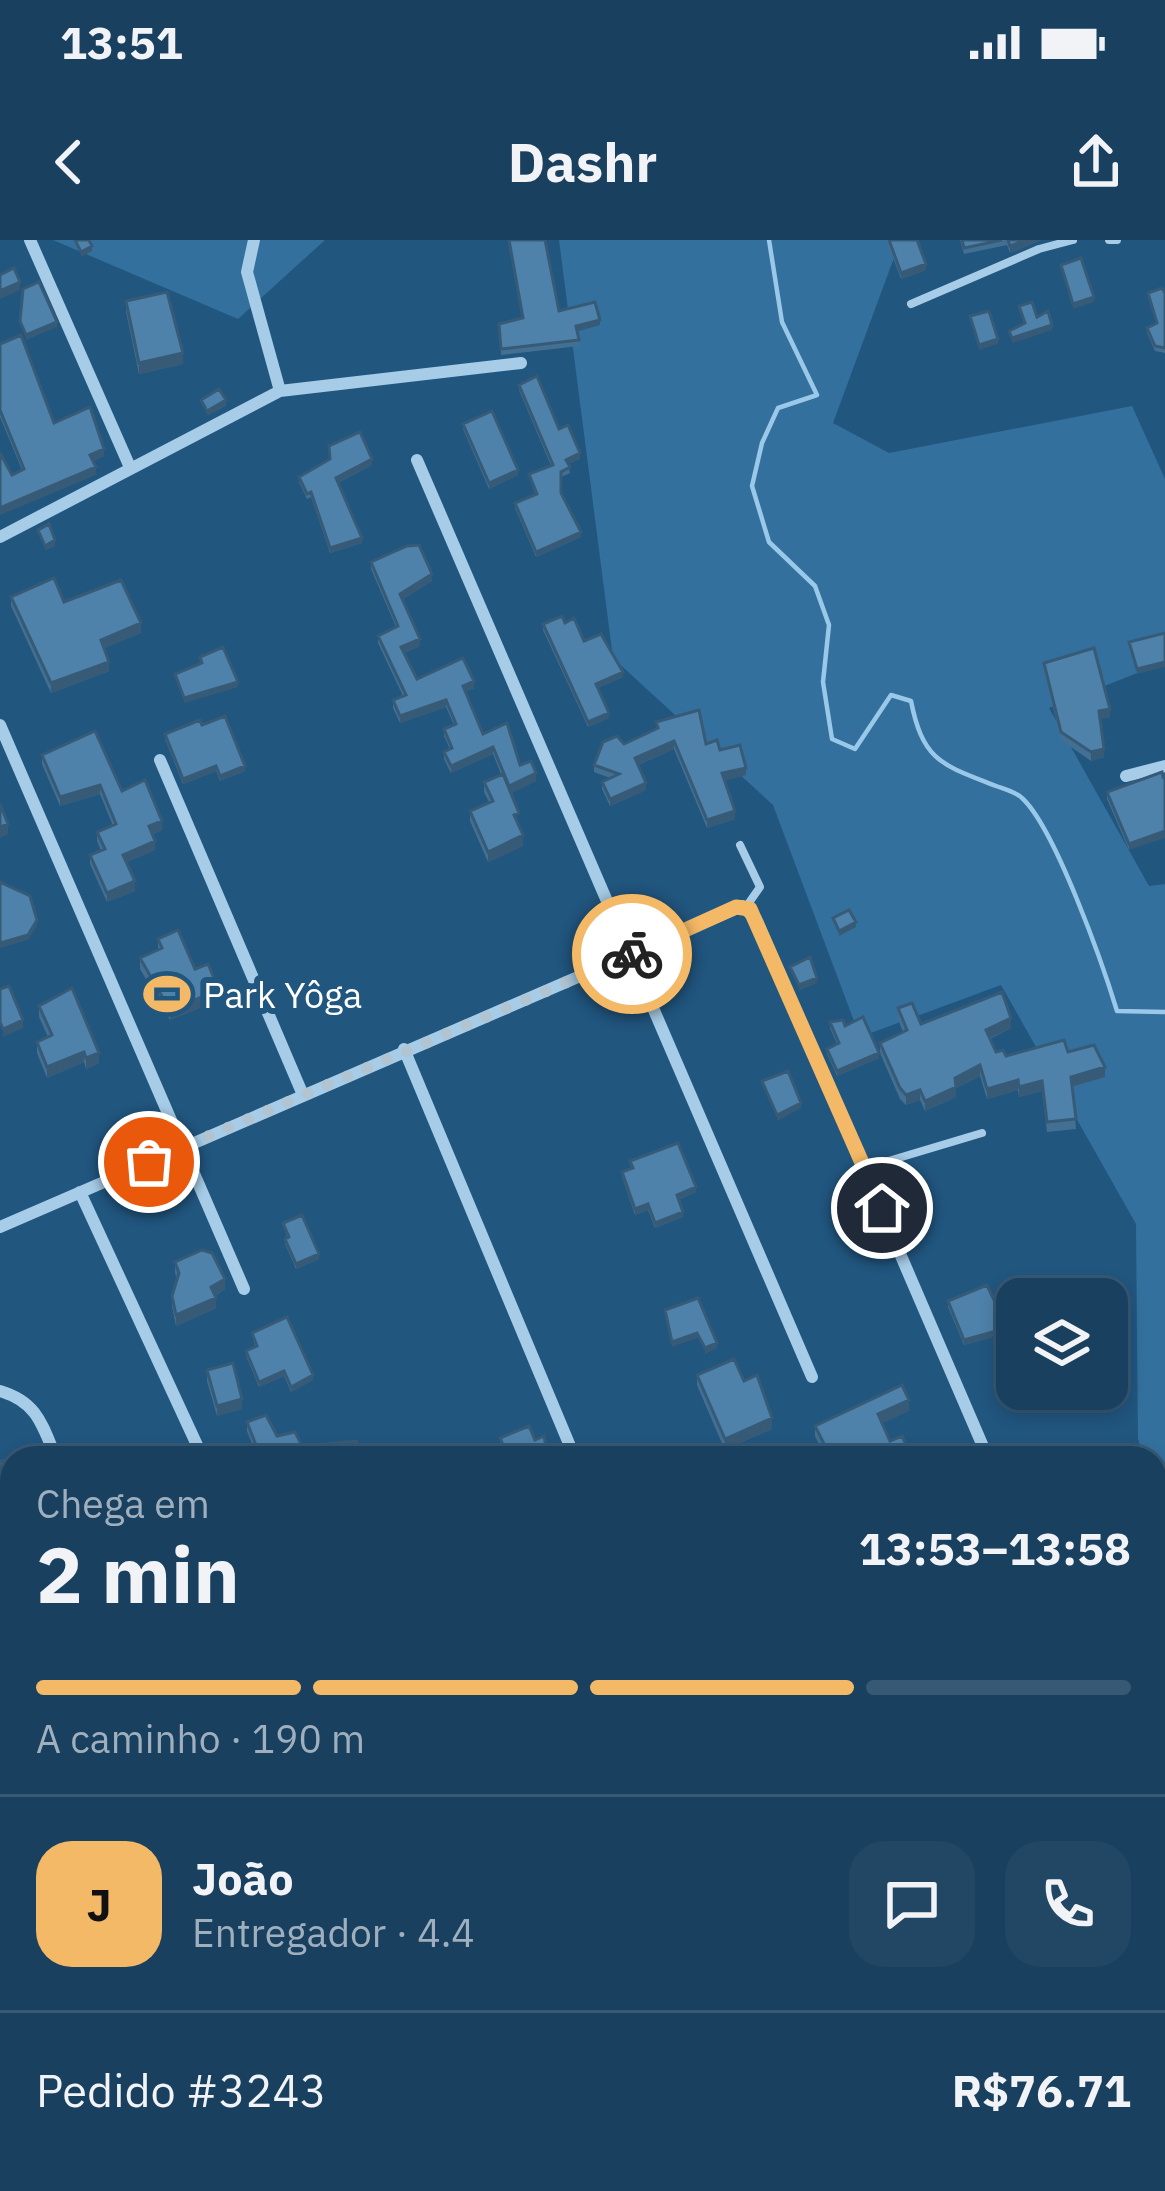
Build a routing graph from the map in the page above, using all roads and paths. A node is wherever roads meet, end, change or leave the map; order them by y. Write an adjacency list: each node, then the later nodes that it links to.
1 (30, 240): 8 (street)
2 (254, 240): 6 (street)
3 (1073, 240): 4 (lane)
4 (911, 304)
5 (521, 363): 6 (street)
6 (280, 391): 8 (street)
7 (417, 460): 16 (street)
8 (129, 466): 9 (street)
9 (0, 537)
10 (0, 725): 20 (street)
11 (160, 760): 18 (street)
12 (1165, 766): 13 (street)
13 (1126, 776)
14 (740, 845): 15 (lane)
15 (746, 907): 16 (street); 21 (street)
16 (630, 955): 17 (street); 25 (street)
17 (404, 1049): 18 (street); 29 (street)
18 (303, 1095): 20 (street)
19 (982, 1133): 21 (lane)
20 (184, 1148): 22 (street); 24 (street)
21 (865, 1168): 30 (street)
22 (80, 1192): 23 (street); 28 (street)
23 (0, 1226)
24 (244, 1289)
25 (812, 1377)
26 (0, 1391): 27 (street)
27 (51, 1446)
28 (197, 1446)
29 (569, 1446)
30 (983, 1446)

